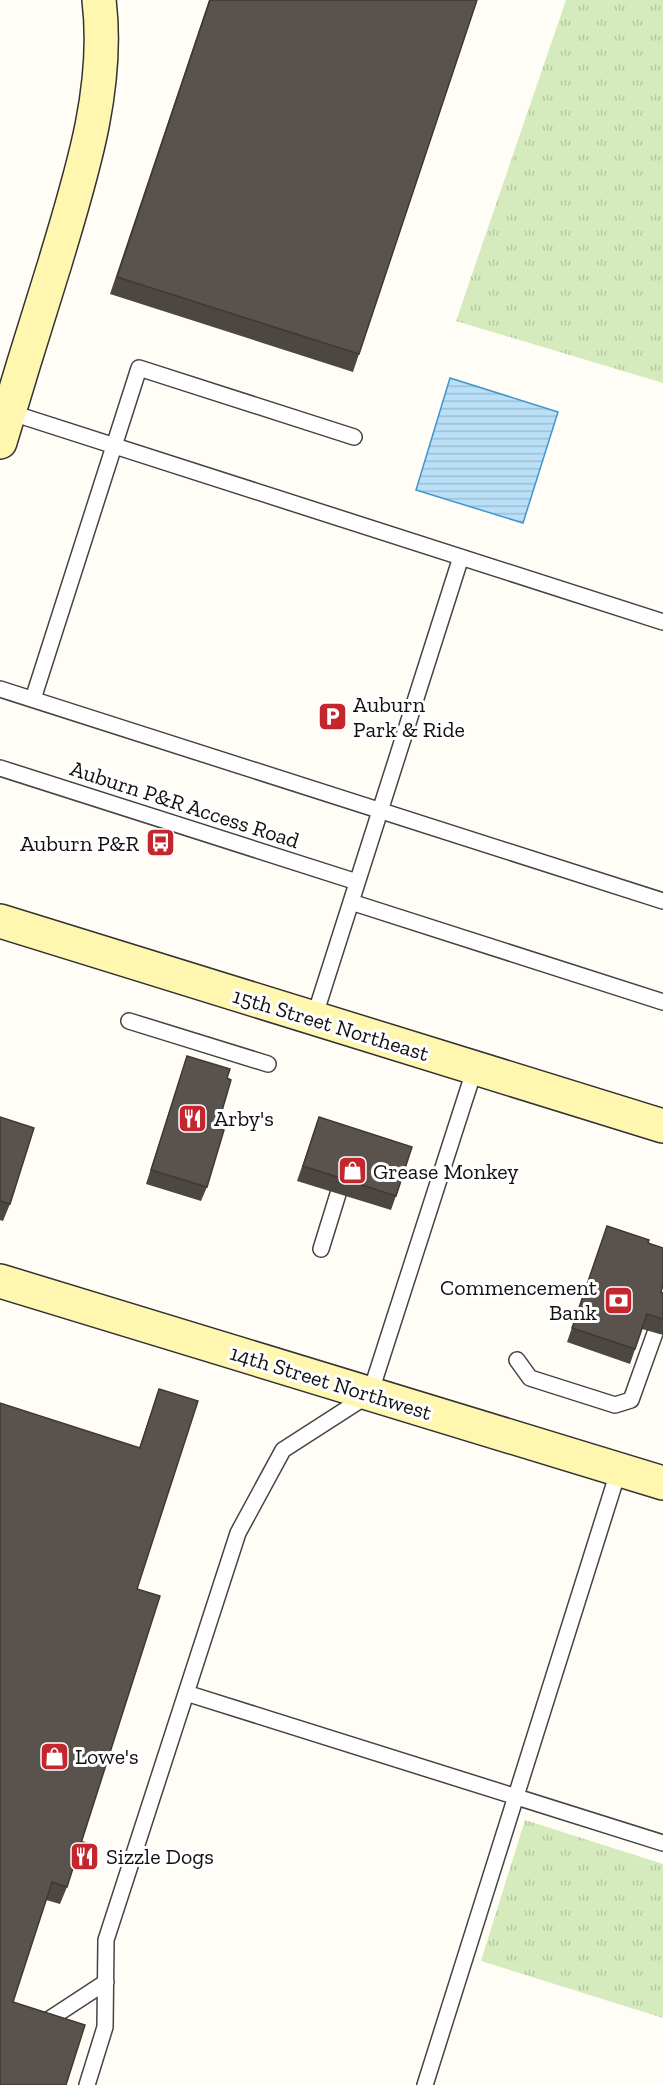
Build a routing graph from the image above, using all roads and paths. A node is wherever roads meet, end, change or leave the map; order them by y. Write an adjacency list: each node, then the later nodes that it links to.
1 (99, 0): 2 (street)
2 (4, 427): 4 (lane)
3 (354, 437): 4 (lane)
4 (114, 446): 5 (lane); 8 (lane)
5 (461, 557): 6 (lane); 10 (lane)
6 (663, 622)
7 (0, 689): 8 (lane)
8 (33, 699): 10 (lane)
9 (0, 768): 11 (lane, Auburn P&R Access Road)
10 (380, 810): 11 (lane); 12 (lane)
11 (357, 882): 13 (lane)
12 (663, 901)
13 (351, 902): 15 (lane); 16 (lane)
14 (0, 921): 16 (street, 15th Street Northeast)
15 (663, 1002)
16 (314, 1018): 19 (street, 15th Street Northeast)
17 (129, 1021): 18 (lane)
18 (268, 1064)
19 (475, 1068): 20 (street, 15th Street Northeast); 26 (lane)
20 (663, 1126)
21 (338, 1194): 22 (lane)
22 (321, 1249)
23 (0, 1281): 26 (street, 14th Street Northwest)
24 (655, 1333): 25 (lane)
25 (517, 1360)
26 (370, 1394): 27 (street, 14th Street Northwest); 29 (lane)
27 (619, 1469): 28 (street, 14th Street Northwest); 30 (lane)
28 (663, 1483)
29 (186, 1693): 30 (lane); 32 (lane)
30 (516, 1797): 31 (lane); 35 (lane)
31 (663, 1843)
32 (105, 1982): 33 (lane); 34 (lane)
33 (44, 2032)
34 (87, 2085)
35 (425, 2085)

